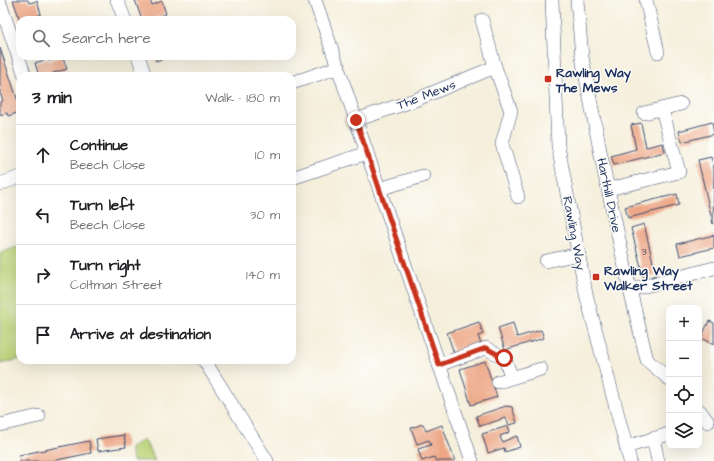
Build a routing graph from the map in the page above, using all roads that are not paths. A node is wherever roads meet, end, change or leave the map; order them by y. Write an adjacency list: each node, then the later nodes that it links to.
1 (117, 0): 7 (street)
2 (316, 0): 13 (street)
3 (552, 0): 30 (street, Rawling Way)
4 (577, 0): 28 (street, Harthill Drive)
5 (646, 0): 10 (street)
6 (0, 3): 9 (street)
7 (123, 16)
8 (482, 20): 14 (street)
9 (16, 50)
10 (658, 52)
11 (20, 60): 15 (street)
12 (139, 60): 16 (street)
13 (339, 67): 17 (street); 21 (street)
14 (495, 67): 21 (street, The Mews); 29 (street)
15 (24, 72)
16 (144, 72)
17 (296, 82)
18 (681, 104): 19 (street)
19 (662, 109): 20 (street); 28 (street)
20 (644, 113)
21 (356, 120): 22 (street)
22 (367, 153): 24 (street); 27 (street)
23 (423, 176): 27 (street)
24 (296, 177)
25 (16, 178): 26 (street)
26 (0, 184)
27 (379, 189): 35 (street)
28 (609, 190): 33 (street, Harthill Drive)
29 (518, 197)
30 (578, 254): 31 (street); 46 (street, Rawling Way)
31 (546, 261)
32 (714, 268): 33 (street)
33 (630, 290): 38 (street, Harthill Drive)
34 (206, 364): 47 (street)
35 (439, 365): 37 (street); 48 (street)
36 (541, 369): 37 (street)
37 (512, 377): 39 (street)
38 (667, 377)
39 (498, 382)
40 (701, 413): 42 (street)
41 (39, 416): 43 (street)
42 (707, 423)
43 (0, 425)
44 (666, 435): 45 (street)
45 (653, 438): 46 (street); 50 (street)
46 (626, 447): 49 (street, Rawling Way)
47 (266, 461)
48 (472, 461)
49 (630, 461)
50 (658, 461)

